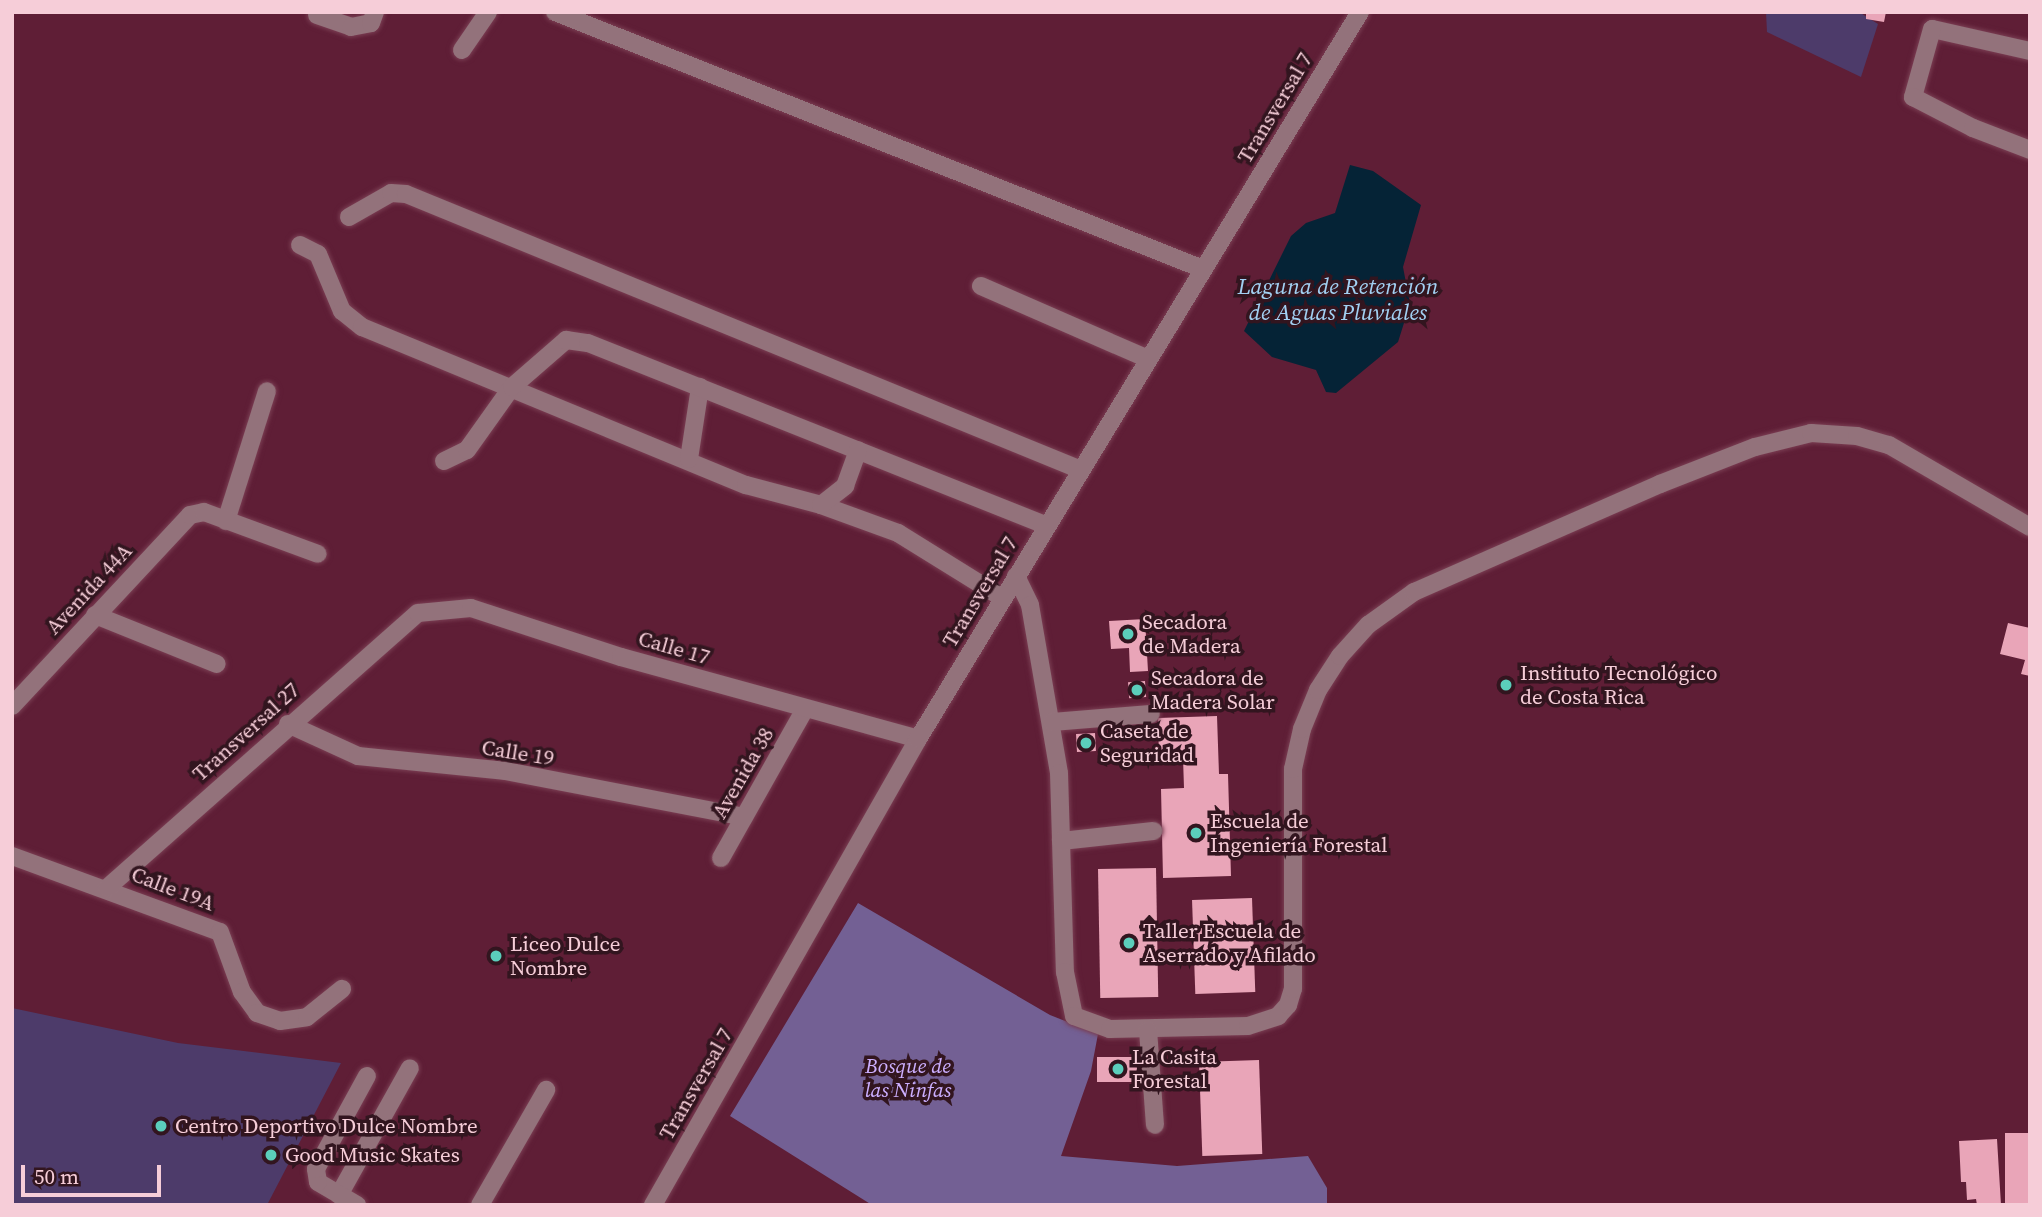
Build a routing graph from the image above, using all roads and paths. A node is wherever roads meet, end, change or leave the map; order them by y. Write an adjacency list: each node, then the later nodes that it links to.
1 (375, 12): 5 (street)
2 (488, 12): 6 (street)
3 (555, 12): 11 (street)
4 (1355, 14): 11 (street, Transversal 7)
5 (317, 15)
6 (462, 50)
7 (2030, 51): 8 (street)
8 (2030, 150)
9 (349, 217): 20 (street)
10 (300, 245): 14 (street)
11 (1203, 269): 13 (street, Transversal 7)
12 (981, 286): 13 (street)
13 (1149, 359): 20 (street, Transversal 7)
14 (512, 387): 15 (street); 18 (street); 19 (street)
15 (700, 387): 17 (street); 18 (street)
16 (267, 391): 22 (street)
17 (858, 450): 21 (street); 23 (street)
18 (689, 459): 21 (street)
19 (444, 461)
20 (1081, 470): 23 (street, Transversal 7)
21 (821, 505): 27 (street)
22 (226, 520): 25 (street); 29 (street, Avenida 44A)
23 (1046, 525): 26 (street, Transversal 7)
24 (2030, 527): 44 (street)
25 (318, 554)
26 (1016, 576): 27 (street, Transversal 7); 34 (street)
27 (1003, 598): 36 (street, Transversal 7)
28 (418, 613): 32 (street, Calle 17); 35 (street, Transversal 27)
29 (95, 615): 30 (street); 31 (street, Avenida 44A)
30 (217, 663)
31 (12, 706)
32 (805, 709): 36 (street, Calle 17); 37 (street, Avenida 38)
33 (1151, 714): 34 (street)
34 (1052, 722): 39 (street)
35 (288, 724): 37 (street, Calle 19); 42 (street, Transversal 27)
36 (918, 739): 52 (street, Transversal 7)
37 (744, 817): 41 (street, Avenida 38)
38 (1153, 831): 39 (street)
39 (1061, 841): 44 (street)
40 (12, 856): 42 (street, Calle 19A)
41 (721, 858)
42 (107, 888): 43 (street, Calle 19A)
43 (342, 989)
44 (1148, 1030): 48 (street)
45 (410, 1068): 49 (street)
46 (367, 1076): 49 (street)
47 (547, 1090): 51 (street)
48 (1155, 1125)
49 (339, 1195): 50 (street)
50 (357, 1205)
51 (480, 1205)
52 (653, 1205)

